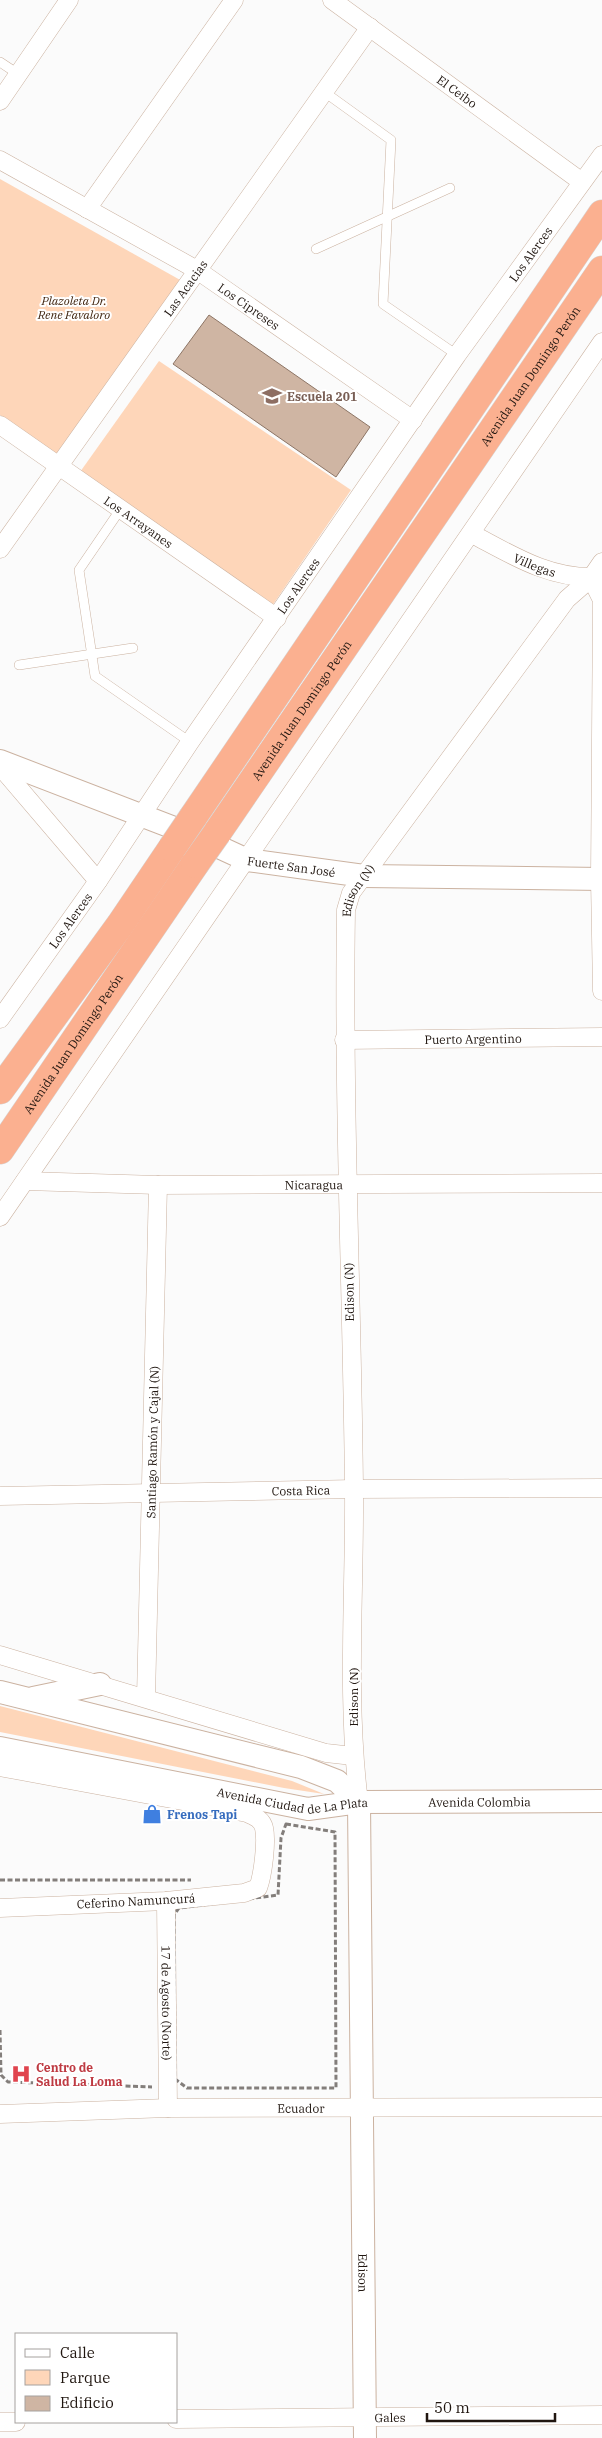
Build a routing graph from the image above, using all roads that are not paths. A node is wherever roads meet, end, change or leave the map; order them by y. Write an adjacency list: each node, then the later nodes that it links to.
1 (69, 0): 6 (street)
2 (234, 0): 13 (street)
3 (332, 0): 4 (street, El Ceibo)
4 (370, 28): 7 (street, Las Acacias); 11 (street, El Ceibo)
5 (0, 62): 6 (lane)
6 (18, 74): 8 (street)
7 (323, 92): 15 (lane); 17 (street, Las Acacias)
8 (0, 101)
9 (602, 155): 11 (street, Los Alerces)
10 (0, 160): 13 (street, Los Cipreses)
11 (582, 182): 20 (street, Los Alerces)
12 (450, 188): 15 (lane)
13 (87, 209): 17 (street, Los Cipreses)
14 (602, 214): 45 (highway, bridge)
15 (387, 216): 16 (lane); 20 (lane)
16 (316, 249)
17 (197, 270): 21 (street, Los Cipreses); 23 (street, Las Acacias)
18 (602, 270): 46 (highway, Avenida Juan Domingo Perón, bridge)
19 (602, 342): 25 (street)
20 (457, 355): 21 (street, Los Alerces)
21 (413, 420): 29 (street, Los Alerces)
22 (0, 424): 23 (street, Los Arrayanes)
23 (60, 466): 24 (street, Los Arrayanes); 26 (street, Las Acacias)
24 (120, 510): 29 (street, Los Arrayanes); 31 (lane)
25 (472, 534): 28 (street, Villegas); 37 (street)
26 (0, 549)
27 (602, 562): 28 (street, Edison (N))
28 (596, 577): 38 (street, Edison (N)); 39 (street)
29 (277, 618): 33 (street, Los Alerces)
30 (133, 648): 31 (lane)
31 (92, 654): 32 (lane); 33 (lane)
32 (19, 665)
33 (190, 742): 36 (street, Los Alerces)
34 (0, 762): 36 (street, Fuerte San José)
35 (0, 766): 40 (street)
36 (142, 815): 37 (street, Fuerte San José); 40 (street, Los Alerces)
37 (247, 860): 38 (street, Fuerte San José); 47 (street)
38 (364, 876): 39 (street, Fuerte San José); 44 (street, Edison (N))
39 (601, 879): 41 (street)
40 (98, 881): 42 (street, Los Alerces)
41 (602, 991)
42 (0, 1019)
43 (602, 1037): 44 (street, Puerto Argentino)
44 (344, 1040): 50 (street, Edison (N))
45 (0, 1090)
46 (0, 1150)
47 (25, 1181): 49 (street, Nicaragua); 51 (street)
48 (602, 1183): 50 (street, Nicaragua)
49 (158, 1185): 50 (street, Nicaragua); 54 (street, Santiago Ramón y Cajal (N))
50 (347, 1186): 53 (street, Edison (N))
51 (0, 1217)
52 (602, 1488): 53 (street, Costa Rica)
53 (354, 1489): 54 (street, Costa Rica); 62 (street, Edison (N))
54 (151, 1493): 55 (street, Costa Rica); 59 (street, Santiago Ramón y Cajal (N))
55 (0, 1496)
56 (0, 1655): 57 (street)
57 (100, 1684): 59 (street); 60 (street)
58 (0, 1692): 60 (street, Avenida Ciudad de La Plata)
59 (146, 1698): 62 (street)
60 (28, 1699): 65 (street, Avenida Ciudad de La Plata)
61 (0, 1748): 65 (street, Avenida Ciudad de La Plata)
62 (353, 1756): 65 (street, Edison (N))
63 (0, 1767): 66 (street, Avenida Ciudad de La Plata)
64 (602, 1801): 65 (street, Avenida Colombia)
65 (359, 1802): 71 (street, Edison (N))
66 (263, 1875): 67 (street, Ceferino Namuncurá)
67 (173, 1904): 68 (street, Ceferino Namuncurá); 70 (street, 17 de Agosto (Norte))
68 (0, 1908)
69 (602, 2107): 71 (street, Ecuador)
70 (168, 2108): 71 (street, Ecuador); 72 (street, Ecuador)
71 (360, 2108): 77 (street, Edison)
72 (0, 2114)
73 (602, 2415): 77 (street, Gales)
74 (178, 2419): 77 (street, Gales)
75 (0, 2422): 76 (street)
76 (15, 2422)
77 (364, 2427)

